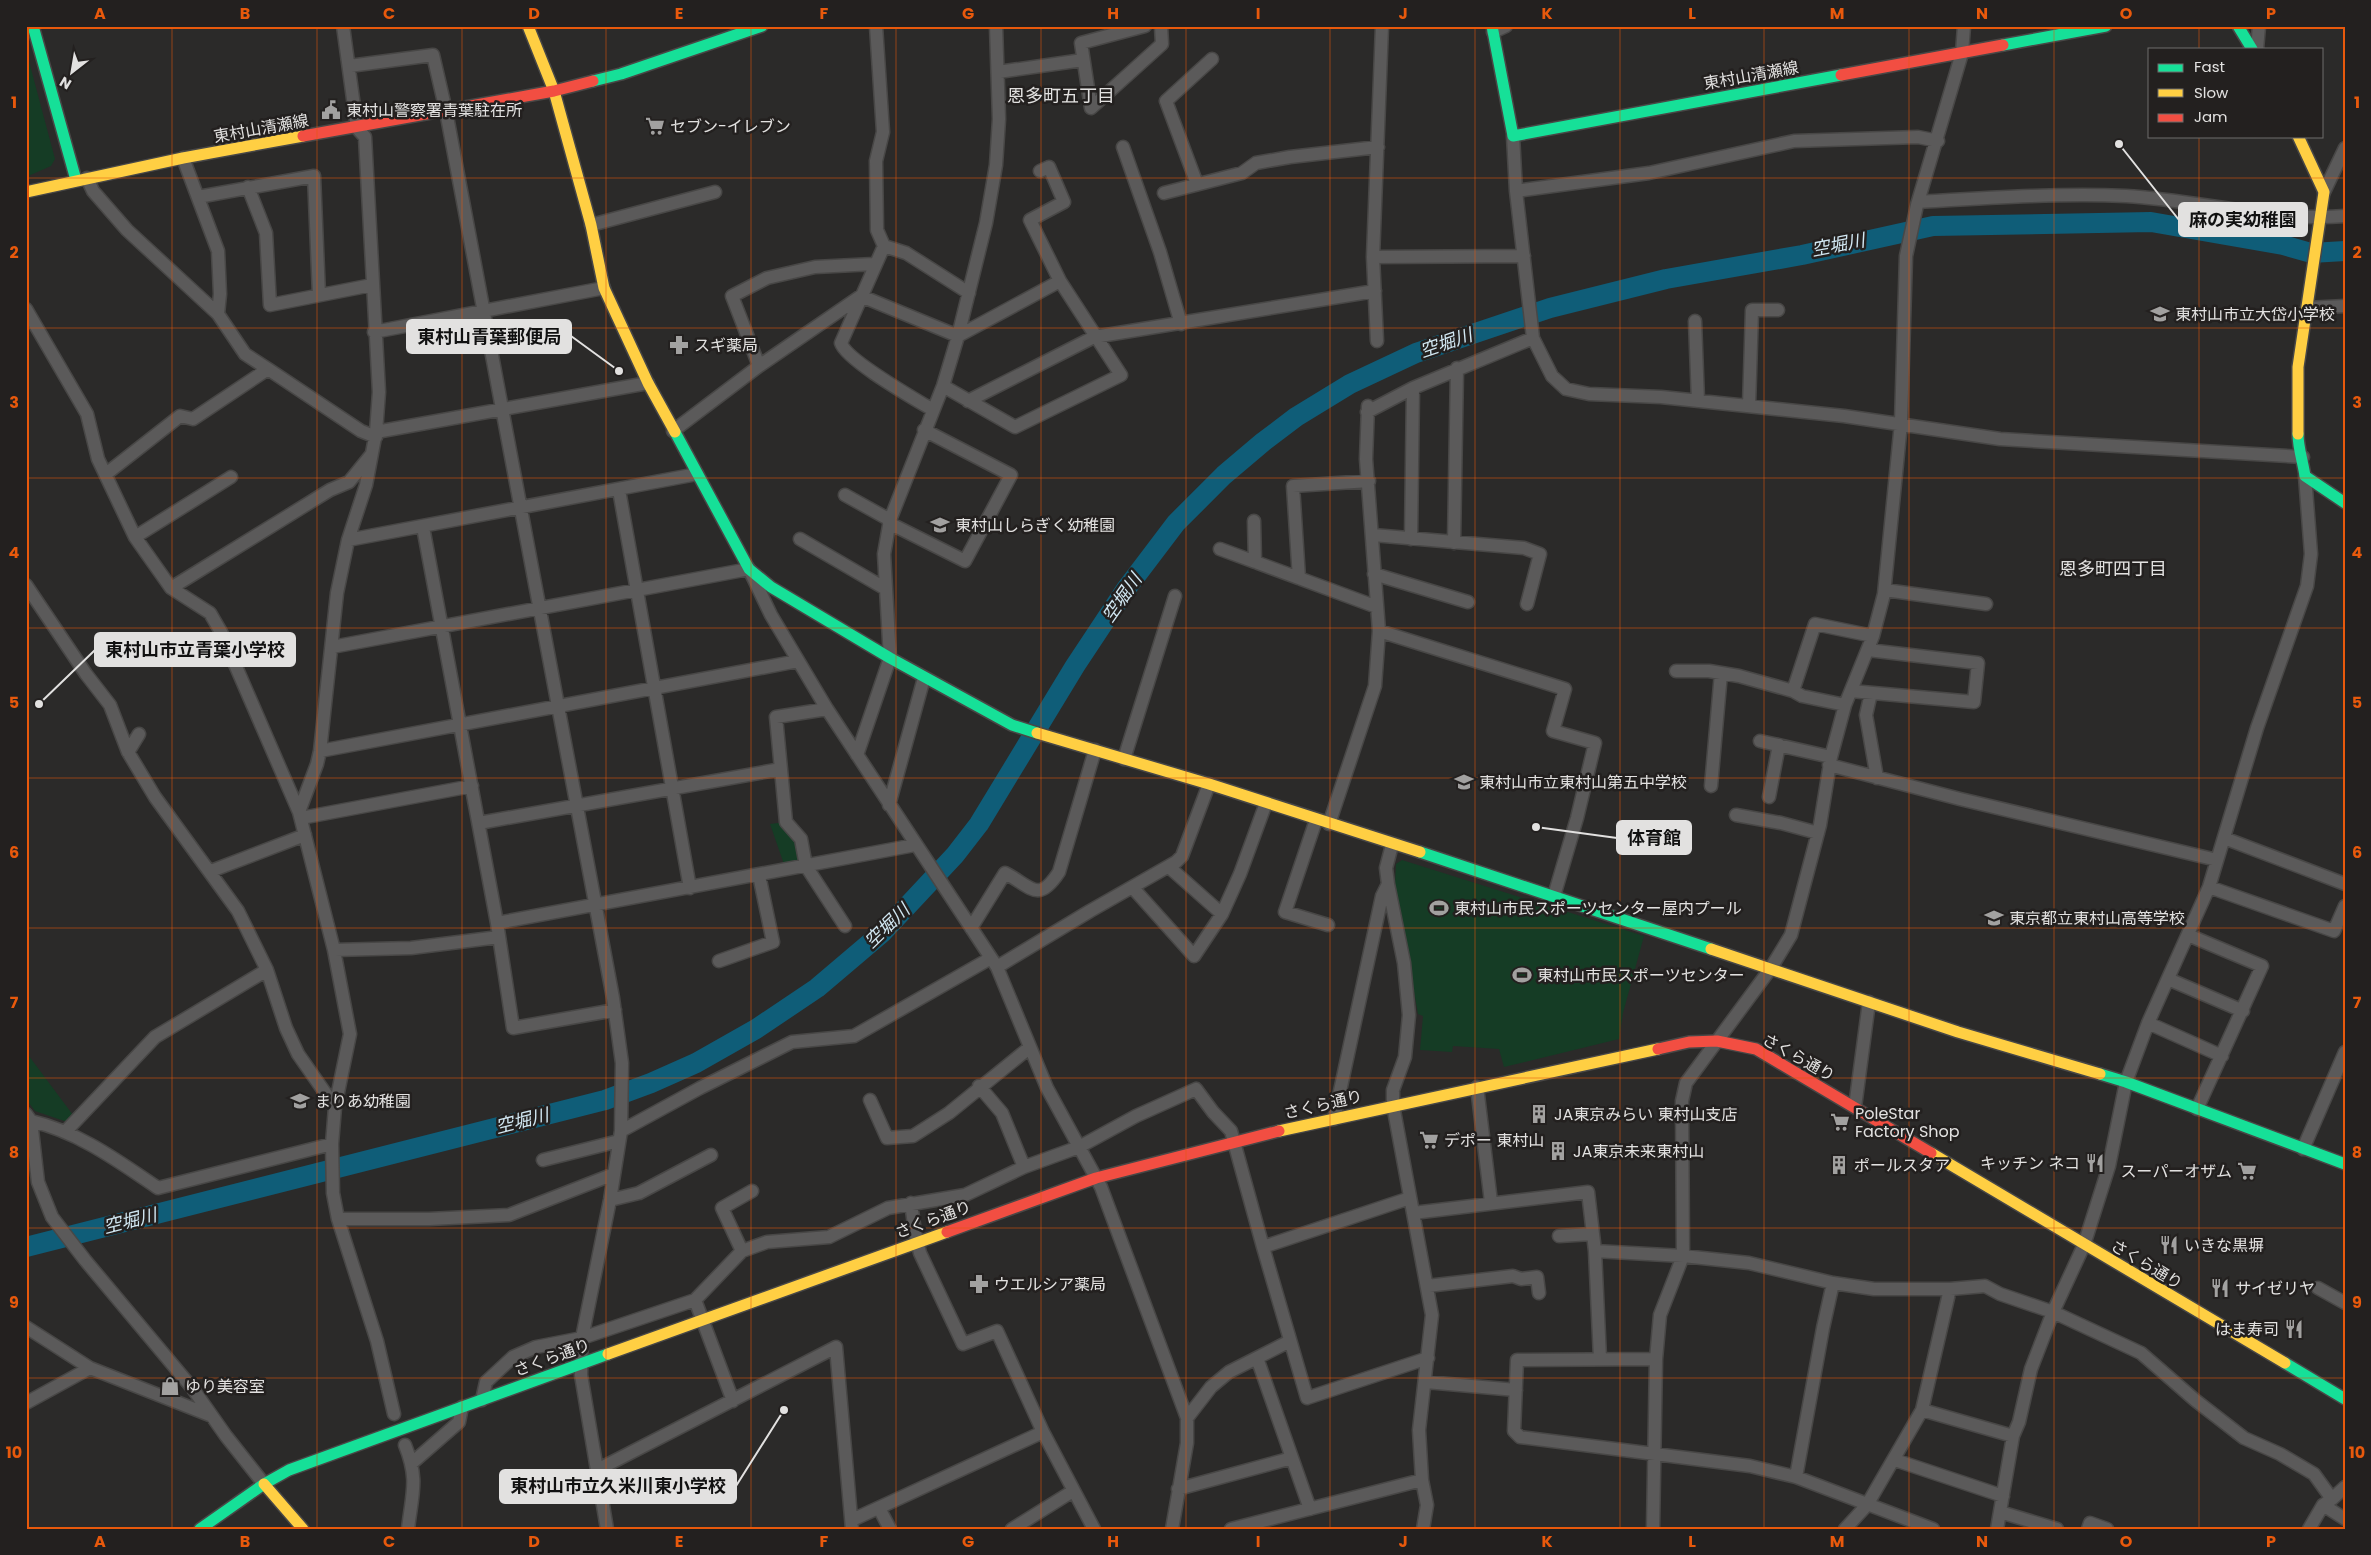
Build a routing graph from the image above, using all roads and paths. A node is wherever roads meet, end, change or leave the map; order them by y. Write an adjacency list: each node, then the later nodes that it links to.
1 (33, 26): 34 (street)
2 (343, 26): 21 (street)
3 (528, 26): 23 (street)
4 (762, 26): 23 (street, 東村山清瀬線)
5 (876, 26): 47 (street)
6 (996, 26): 22 (street)
7 (1145, 26): 20 (street)
8 (1161, 26): 20 (street)
9 (1382, 26): 30 (street)
10 (1506, 26): 15 (street)
11 (1964, 26): 18 (street)
12 (2106, 26): 18 (street, 東村山清瀬線)
13 (2238, 26): 16 (street)
14 (2259, 26): 17 (street)
15 (1492, 29): 26 (street)
16 (2251, 48)
17 (2257, 48)
18 (1962, 53): 26 (street, 東村山清瀬線); 28 (street)
19 (1212, 59): 35 (street)
20 (1083, 60): 22 (street)
21 (349, 66): 24 (street); 25 (street)
22 (998, 72): 55 (street)
23 (554, 91): 24 (street, 東村山清瀬線); 46 (street)
24 (446, 111): 25 (street, 東村山清瀬線); 62 (street)
25 (357, 128): 32 (street, 東村山清瀬線); 52 (street)
26 (1513, 136): 37 (street)
27 (2299, 138): 40 (street)
28 (1938, 141): 37 (street); 43 (street)
29 (1123, 147): 65 (street)
30 (1378, 148): 35 (street); 49 (street)
31 (2345, 148): 40 (street)
32 (183, 158): 34 (street, 東村山清瀬線); 42 (street)
33 (1040, 170): 51 (street)
34 (81, 179): 38 (street, 東村山清瀬線); 63 (street)
35 (1197, 184): 41 (street)
36 (248, 187): 42 (street); 56 (street); 56 (street)
37 (1516, 191): 48 (street)
38 (26, 192)
39 (715, 192): 46 (street)
40 (2324, 192): 45 (street)
41 (1164, 193)
42 (198, 197): 63 (street)
43 (1918, 204): 45 (street); 82 (street)
44 (2345, 216): 45 (street)
45 (2321, 219): 59 (street)
46 (591, 225): 53 (street)
47 (884, 246): 50 (street); 55 (street)
48 (1524, 256): 49 (street); 69 (street)
49 (1373, 257): 54 (street)
50 (874, 264): 57 (street); 71 (street)
51 (1060, 281): 67 (street); 68 (street)
52 (372, 285): 56 (street); 66 (street)
53 (604, 288): 62 (street); 74 (street)
54 (1375, 291): 65 (street); 70 (street)
55 (969, 293): 67 (street)
56 (319, 295)
57 (861, 296): 67 (street); 71 (street); 81 (street)
58 (2345, 306): 59 (street)
59 (2307, 308): 87 (street)
60 (26, 309): 88 (street)
61 (1778, 310): 79 (street)
62 (484, 311): 66 (street); 80 (street)
63 (218, 314): 73 (street)
64 (1695, 321): 78 (street)
65 (1181, 324): 68 (street)
66 (374, 332): 85 (street)
67 (958, 336): 75 (street)
68 (1094, 337): 77 (street); 77 (street)
69 (1533, 337): 72 (street); 78 (street)
70 (1377, 341)
71 (759, 366): 84 (street)
72 (1457, 368): 76 (street); 105 (street)
73 (268, 369): 85 (street); 88 (street)
74 (648, 383): 80 (street); 84 (street)
75 (943, 386): 77 (street); 81 (street)
76 (1412, 388): 92 (street); 103 (street)
77 (968, 400)
78 (1698, 401): 79 (street)
79 (1749, 406): 82 (street)
80 (503, 410): 85 (street); 96 (street)
81 (933, 410): 83 (street)
82 (1901, 423): 87 (street); 115 (street)
83 (924, 430): 98 (street); 98 (street)
84 (673, 431): 89 (street)
85 (376, 435): 86 (street)
86 (371, 455): 104 (street); 112 (street)
87 (2303, 458): 90 (street)
88 (106, 474): 101 (street)
89 (697, 474): 93 (street); 108 (street)
90 (2305, 476): 95 (street); 166 (street)
91 (231, 477): 101 (street)
92 (1369, 481): 100 (street); 110 (street)
93 (619, 490): 96 (street); 114 (street)
94 (845, 495): 98 (street)
95 (2345, 503)
96 (522, 508): 99 (street); 121 (street)
97 (1254, 520): 107 (street)
98 (889, 522): 113 (street)
99 (423, 527): 104 (street); 122 (street)
100 (1373, 535): 103 (street); 109 (street)
101 (135, 537): 112 (street)
102 (800, 539): 113 (street)
103 (1411, 539): 105 (street)
104 (348, 540): 125 (street)
105 (1454, 543): 118 (street)
106 (1220, 549): 107 (street)
107 (1256, 562): 110 (street)
108 (749, 569): 114 (street); 127 (street); 128 (street)
109 (1374, 574): 117 (street); 120 (street)
110 (1299, 578): 120 (street)
111 (26, 585): 145 (street)
112 (171, 588): 159 (street)
113 (886, 589): 127 (street)
114 (637, 590): 121 (street); 132 (street)
115 (1885, 590): 119 (street); 124 (street)
116 (1175, 596): 147 (street)
117 (1468, 602)
118 (1526, 604)
119 (1986, 604)
120 (1377, 607): 123 (street)
121 (540, 608): 122 (street); 137 (street)
122 (442, 627): 125 (street); 139 (street)
123 (1379, 631): 163 (street); 179 (street)
124 (1873, 636): 126 (street); 133 (street)
125 (332, 648): 144 (street)
126 (1868, 650): 134 (street); 135 (street)
127 (890, 658): 131 (street); 146 (street)
128 (798, 661): 132 (street); 138 (street)
129 (1676, 671): 130 (street)
130 (1721, 673): 133 (street); 153 (street)
131 (924, 678): 143 (street); 157 (street)
132 (654, 688): 137 (street); 154 (street)
133 (1793, 691): 136 (street)
134 (1851, 691): 135 (street); 136 (street)
135 (1871, 693): 150 (street)
136 (1845, 705): 148 (street)
137 (558, 706): 139 (street); 158 (street)
138 (827, 709): 146 (street); 149 (street)
139 (460, 724): 144 (street); 152 (street)
140 (139, 734): 145 (street)
141 (1760, 741): 142 (street)
142 (1778, 745): 148 (street); 155 (street)
143 (1095, 750): 147 (street); 186 (street)
144 (320, 751): 159 (street)
145 (128, 752): 172 (street)
146 (857, 755): 157 (street)
147 (1124, 759): 151 (street)
148 (1830, 761): 150 (street); 164 (street)
149 (781, 769): 154 (street); 170 (street)
150 (1877, 778): 169 (street)
151 (1209, 784): 156 (street); 171 (street)
152 (472, 786): 159 (street); 162 (street)
153 (1711, 786)
154 (672, 789): 158 (street); 177 (street)
155 (1769, 797)
156 (1266, 803): 161 (street); 182 (street)
157 (889, 805): 167 (street)
158 (576, 806): 162 (street); 180 (street)
159 (300, 815): 165 (street)
160 (1736, 815): 164 (street)
161 (1316, 820): 163 (street); 184 (street)
162 (479, 823): 183 (street)
163 (1329, 824): 168 (street)
164 (1818, 834): 192 (street)
165 (305, 835): 172 (street); 189 (street)
166 (2224, 838): 169 (street); 175 (street)
167 (915, 845): 170 (street); 186 (street)
168 (1392, 845): 174 (street); 179 (street)
169 (2217, 860): 176 (street)
170 (806, 866): 173 (street); 185 (street)
171 (1169, 867): 178 (street); 182 (street)
172 (211, 871): 193 (street)
173 (759, 875): 177 (street); 190 (street)
174 (1388, 884): 207 (street); 212 (street)
175 (2345, 884)
176 (2209, 887): 181 (street); 187 (street)
177 (690, 888): 180 (street)
178 (1133, 888): 182 (street); 191 (street)
179 (1554, 896): 192 (street)
180 (595, 905): 183 (street); 196 (street)
181 (2345, 906)
182 (1222, 914)
183 (497, 923): 188 (street)
184 (1328, 925)
185 (845, 926)
186 (971, 928): 191 (street)
187 (2188, 935): 194 (street); 197 (street)
188 (499, 936): 189 (street); 196 (street)
189 (334, 950): 208 (street)
190 (719, 960)
191 (994, 963): 200 (street); 214 (street)
192 (1771, 968): 195 (street); 199 (street)
193 (267, 970): 208 (street); 213 (street)
194 (2168, 979): 197 (street); 198 (street)
195 (1869, 1002): 203 (street); 209 (street)
196 (615, 1010): 214 (street)
197 (2243, 1011): 202 (street)
198 (2148, 1023): 202 (street); 203 (street)
199 (1717, 1041): 205 (street, さくら通り); 209 (street, さくら通り); 239 (street)
200 (1029, 1048): 204 (street); 217 (street)
201 (2345, 1052): 218 (street)
202 (2222, 1056): 210 (street)
203 (2126, 1082): 210 (street); 235 (street)
204 (979, 1086): 206 (street); 222 (street)
205 (1477, 1087): 207 (street, さくら通り); 228 (street)
206 (870, 1100)
207 (1393, 1105): 212 (street, さくら通り); 226 (street)
208 (334, 1107): 216 (street)
209 (1855, 1107): 235 (street, さくら通り)
210 (2197, 1109): 218 (street)
211 (28, 1118): 213 (street); 267 (street)
212 (1334, 1119): 215 (street, さくら通り)
213 (66, 1131): 216 (street)
214 (620, 1136): 220 (street); 223 (street)
215 (1235, 1140): 217 (street); 224 (street, さくら通り); 236 (street)
216 (332, 1146): 231 (street)
217 (1079, 1147): 222 (street); 224 (street)
218 (2303, 1149): 221 (street)
219 (711, 1155): 227 (street)
220 (544, 1160)
221 (2345, 1164)
222 (1024, 1167): 229 (street)
223 (614, 1174): 227 (street); 231 (street)
224 (1096, 1178): 234 (street, さくら通り); 268 (street)
225 (752, 1191): 237 (street)
226 (1410, 1198): 230 (street); 236 (street)
227 (610, 1200): 250 (street)
228 (1491, 1202): 230 (street); 232 (street)
229 (911, 1203): 234 (street); 237 (street)
230 (1413, 1213): 241 (street)
231 (338, 1219): 266 (street)
232 (1592, 1234): 233 (street); 238 (street)
233 (1559, 1236)
234 (918, 1242): 248 (street, さくら通り); 269 (street)
235 (2084, 1245): 247 (street); 260 (street, さくら通り)
236 (1262, 1247): 251 (street)
237 (742, 1251): 245 (street)
238 (1595, 1251): 239 (street); 254 (street)
239 (1683, 1256): 240 (street); 255 (street)
240 (1833, 1284): 243 (street); 277 (street)
241 (1426, 1286): 244 (street); 253 (street)
242 (2318, 1288): 246 (street)
243 (1950, 1289): 247 (street); 265 (street)
244 (1539, 1293)
245 (695, 1300): 248 (street); 250 (street)
246 (2345, 1303)
247 (2052, 1312): 270 (street); 284 (street)
248 (704, 1319): 256 (street, さくら通り); 262 (street)
249 (26, 1327): 257 (street)
250 (582, 1338): 256 (street); 261 (street)
251 (1290, 1341): 252 (street); 253 (street)
252 (1257, 1358): 268 (street); 273 (street)
253 (1428, 1358): 258 (street)
254 (1600, 1358): 255 (street); 259 (street)
255 (1656, 1359): 272 (street)
256 (581, 1364): 261 (street, さくら通り); 276 (street)
257 (90, 1368): 263 (street); 267 (street)
258 (1426, 1382): 259 (street); 278 (street)
259 (1516, 1390): 272 (street)
260 (2345, 1399)
261 (482, 1400): 264 (street, さくら通り)
262 (733, 1401): 276 (street); 290 (street)
263 (26, 1403)
264 (462, 1407): 275 (street); 279 (street, さくら通り)
265 (1922, 1410): 270 (street); 274 (street)
266 (394, 1414)
267 (212, 1416): 279 (street)
268 (1187, 1418): 281 (street)
269 (1043, 1432): 282 (street); 286 (street)
270 (2013, 1436): 283 (street)
271 (405, 1445): 275 (street)
272 (1654, 1453): 277 (street); 301 (street)
273 (1292, 1458): 281 (street); 287 (street)
274 (1895, 1460): 283 (street); 285 (street)
275 (412, 1463): 294 (street)
276 (597, 1470): 291 (street)
277 (1796, 1477): 285 (street)
278 (1422, 1480): 287 (street); 300 (street)
279 (264, 1484): 292 (street, さくら通り); 293 (street)
280 (2345, 1487): 284 (street)
281 (1178, 1489): 298 (street)
282 (1074, 1491): 296 (street); 297 (street)
283 (2003, 1496): 288 (street)
284 (2327, 1502): 289 (street); 308 (street)
285 (1867, 1505): 302 (street); 303 (street)
286 (879, 1508): 290 (street); 295 (street)
287 (1310, 1509): 299 (street)
288 (2000, 1512): 304 (street); 305 (street)
289 (2345, 1519)
290 (852, 1524)
291 (606, 1528)
292 (200, 1529)
293 (303, 1529)
294 (408, 1529)
295 (890, 1529)
296 (1012, 1529)
297 (1094, 1529)
298 (1172, 1529)
299 (1231, 1529)
300 (1423, 1529)
301 (1653, 1529)
302 (1845, 1529)
303 (1932, 1529)
304 (1997, 1529)
305 (2056, 1529)
306 (2088, 1529): 307 (street)
307 (2107, 1529)
308 (2308, 1529)

